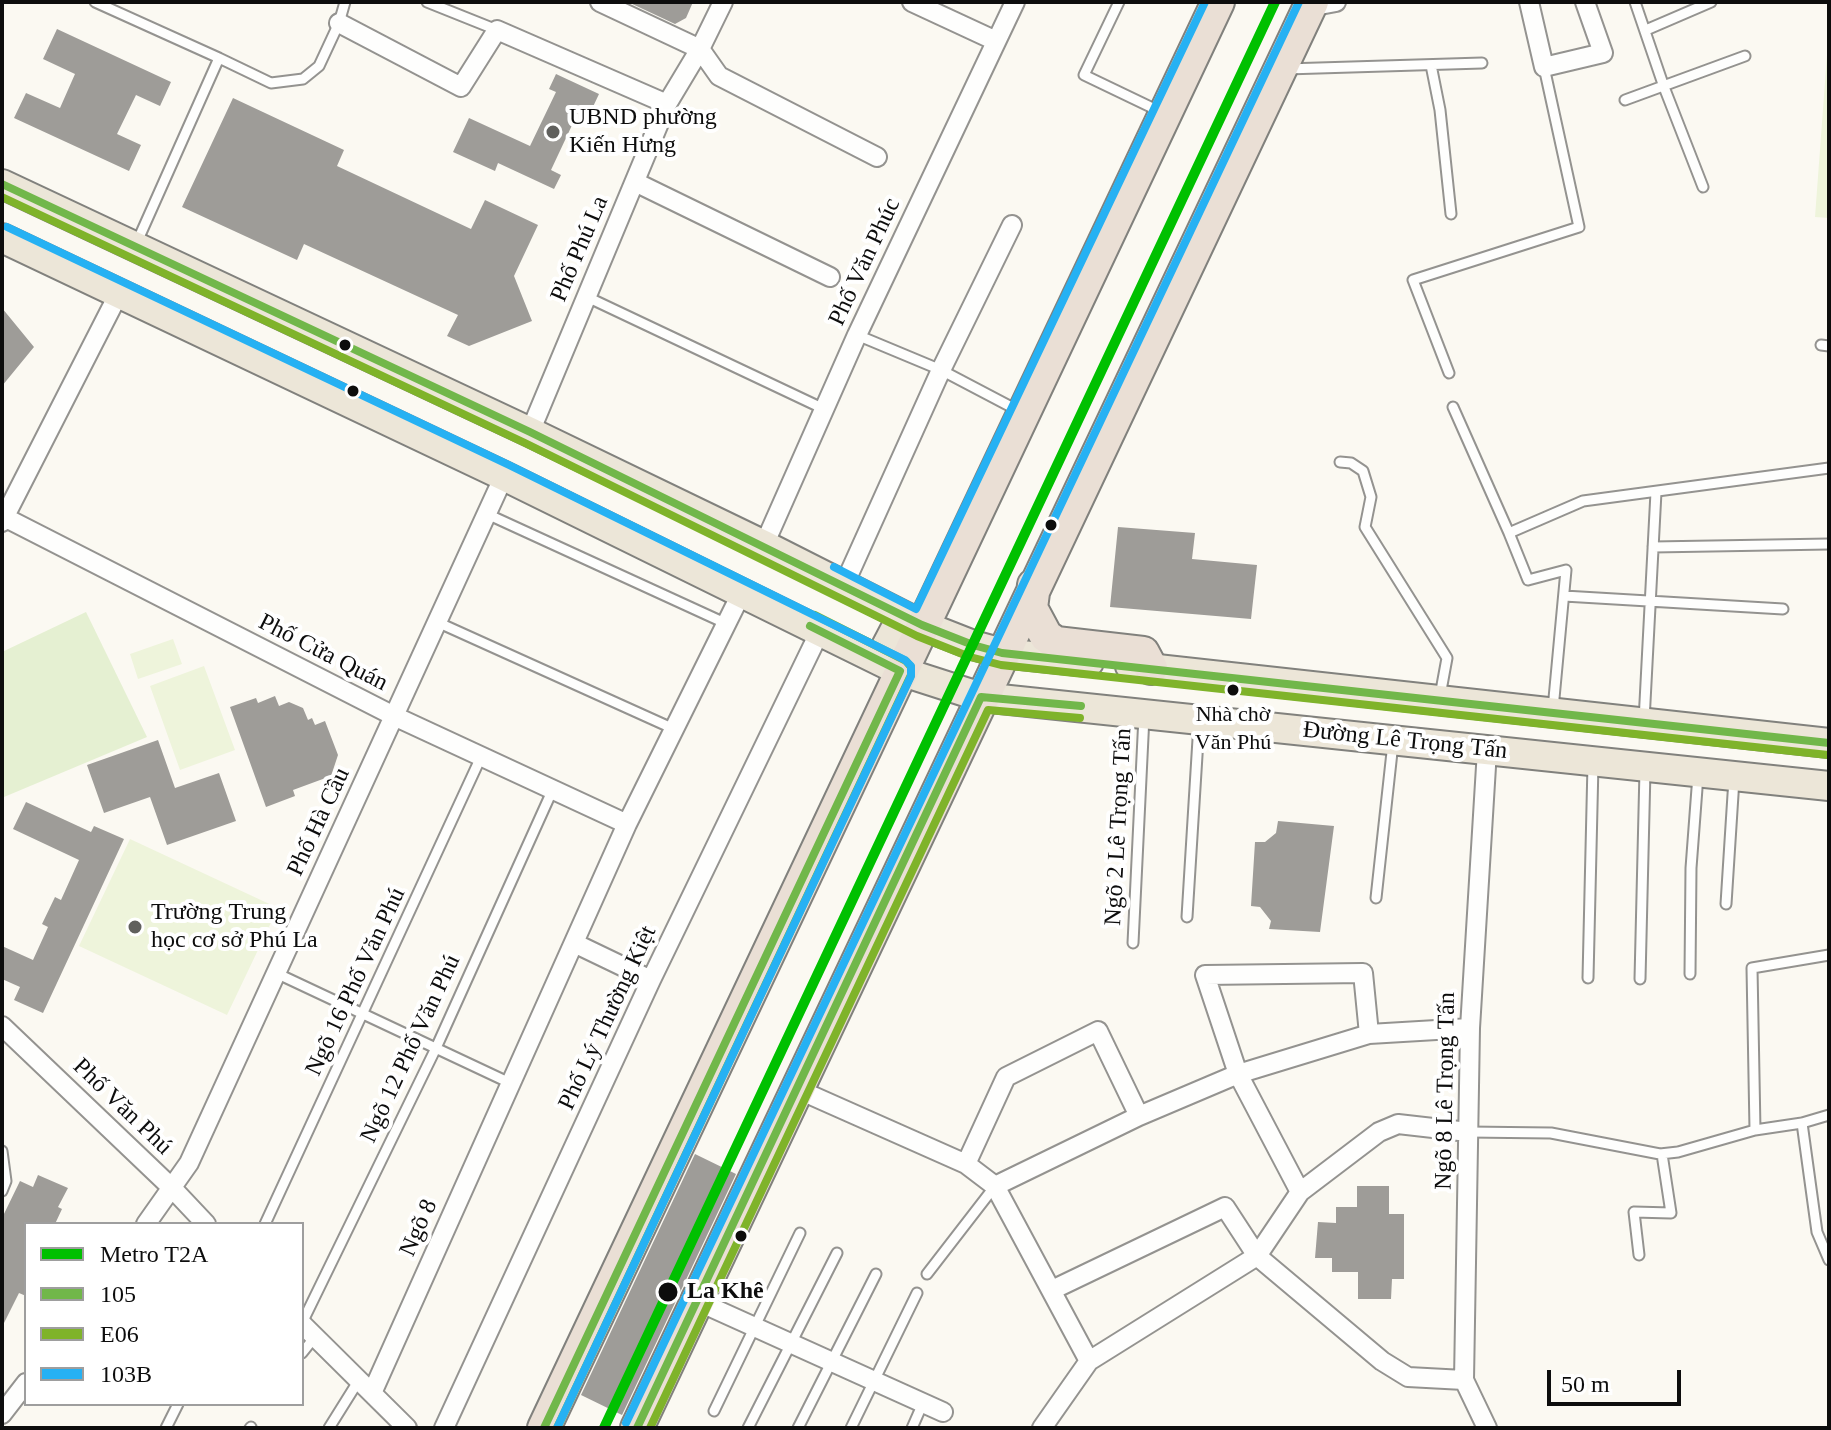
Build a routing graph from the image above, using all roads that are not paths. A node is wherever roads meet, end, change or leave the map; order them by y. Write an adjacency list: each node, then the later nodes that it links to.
1 (95, 2): 21 (lane)
2 (345, 2): 15 (lane)
3 (427, 2): 16 (lane)
4 (600, 2): 19 (street)
5 (723, 2): 19 (street, Phố Phú La)
6 (912, 2): 18 (street)
7 (1015, 2): 18 (street, Phố Văn Phúc)
8 (1119, 2): 29 (lane)
9 (1218, 2): 29 (highway)
10 (1529, 2): 24 (street)
11 (1585, 2): 24 (street)
12 (1635, 2): 17 (lane)
13 (1711, 2): 17 (lane)
14 (1319, 4): 25 (highway)
15 (339, 23): 16 (street); 21 (lane)
16 (497, 30): 28 (street)
17 (1646, 30): 26 (lane)
18 (996, 41): 41 (street, Phố Văn Phúc)
19 (700, 49): 28 (street, Phố Phú La); 30 (street)
20 (1745, 56): 26 (lane)
21 (219, 58): 37 (lane)
22 (1482, 63): 23 (lane)
23 (1431, 65): 25 (lane); 34 (lane)
24 (1544, 67): 43 (lane)
25 (1280, 69): 58 (highway)
26 (1664, 87): 27 (lane); 33 (lane)
27 (1625, 100)
28 (667, 104): 31 (street, Phố Phú La)
29 (1165, 113): 46 (highway)
30 (877, 157)
31 (635, 182): 38 (street); 40 (street, Phố Phú La)
32 (2, 184): 37 (main road, Đường Lê Trọng Tấn)
33 (1703, 187)
34 (1451, 214)
35 (1012, 225): 42 (street)
36 (2, 238): 39 (main road, Đường Lê Trọng Tấn)
37 (135, 246): 47 (main road, Đường Lê Trọng Tấn)
38 (830, 277)
39 (119, 293): 50 (main road, Đường Lê Trọng Tấn); 53 (street)
40 (585, 296): 45 (lane); 47 (street, Phố Phú La)
41 (857, 335): 42 (lane); 45 (street, Phố Văn Phúc)
42 (941, 370): 46 (lane); 59 (street)
43 (1449, 373)
44 (1453, 407): 54 (lane)
45 (825, 409): 56 (street, Phố Văn Phúc)
46 (1022, 412): 64 (highway)
47 (530, 432): 56 (main road, Đường Lê Trọng Tấn)
48 (1340, 462): 72 (lane)
49 (1829, 468): 51 (lane)
50 (504, 476): 52 (street, Phố Hà Cầu); 60 (main road, Đường Lê Trọng Tấn)
51 (1656, 492): 54 (lane); 57 (lane)
52 (487, 514): 65 (street, Phố Hà Cầu); 66 (lane)
53 (3, 518): 76 (street, Phố Cửa Quán)
54 (1509, 533): 61 (lane)
55 (1829, 544): 57 (lane)
56 (764, 545): 59 (main road, Đường Lê Trọng Tấn)
57 (1653, 547): 62 (lane)
58 (1035, 584): 68 (highway); 70 (highway)
59 (844, 585): 64 (main road, Đường Lê Trọng Tấn)
60 (742, 592): 66 (street, Ngõ 8); 67 (main road, Đường Lê Trọng Tấn)
61 (1564, 596): 62 (lane); 75 (lane)
62 (1650, 602): 63 (lane); 78 (lane)
63 (1783, 609)
64 (912, 620): 68 (main road, Đường Lê Trọng Tấn); 69 (highway)
65 (437, 622): 76 (street, Phố Hà Cầu); 79 (lane)
66 (727, 624): 79 (street, Ngõ 8)
67 (820, 631): 69 (main road, Đường Lê Trọng Tấn); 101 (street, Phố Lý Thường Kiệt)
68 (1017, 654): 70 (main road, Đường Lê Trọng Tấn); 71 (highway); 73 (main road)
69 (890, 665): 71 (main road, Đường Lê Trọng Tấn); 153 (highway)
70 (1151, 668): 72 (main road, Đường Lê Trọng Tấn)
71 (981, 697): 73 (main road, Đường Lê Trọng Tấn); 109 (highway)
72 (1439, 700): 75 (main road, Đường Lê Trọng Tấn)
73 (1024, 701): 74 (main road, Đường Lê Trọng Tấn)
74 (1144, 713): 77 (main road, Đường Lê Trọng Tấn); 95 (lane, Ngõ 2 Lê Trọng Tấn)
75 (1552, 713): 78 (main road, Đường Lê Trọng Tấn)
76 (394, 716): 83 (street, Phố Cửa Quán); 97 (street, Phố Hà Cầu)
77 (1199, 720): 80 (main road, Đường Lê Trọng Tấn); 93 (lane)
78 (1644, 722): 81 (main road, Đường Lê Trọng Tấn)
79 (674, 729): 90 (street, Ngõ 8)
80 (1393, 740): 82 (main road, Đường Lê Trọng Tấn); 91 (lane)
81 (1829, 743)
82 (1487, 750): 84 (main road, Đường Lê Trọng Tấn); 104 (street, Ngõ 8 Lê Trọng Tấn)
83 (481, 757): 89 (street, Phố Cửa Quán); 102 (lane, Ngõ 16 Phố Văn Phú)
84 (1593, 760): 85 (main road, Đường Lê Trọng Tấn); 99 (lane)
85 (1645, 766): 86 (main road, Đường Lê Trọng Tấn); 100 (lane)
86 (1698, 772): 87 (main road, Đường Lê Trọng Tấn); 98 (lane)
87 (1734, 776): 88 (main road, Đường Lê Trọng Tấn); 92 (lane)
88 (1829, 786)
89 (553, 789): 90 (street, Phố Cửa Quán); 106 (lane, Ngõ 12 Phố Văn Phú)
90 (627, 824): 94 (street, Ngõ 8)
91 (1376, 898)
92 (1726, 904)
93 (1187, 917)
94 (574, 943): 101 (street); 108 (street, Ngõ 8)
95 (1133, 943)
96 (1829, 955): 113 (lane)
97 (276, 973): 102 (lane); 119 (street, Phố Hà Cầu)
98 (1690, 974)
99 (1588, 978)
100 (1640, 979)
101 (651, 980): 152 (street, Phố Lý Thường Kiệt)
102 (363, 1013): 106 (lane); 124 (lane, Ngõ 16 Phố Văn Phú)
103 (2, 1026): 119 (street, Phố Văn Phú)
104 (1470, 1028): 105 (street); 114 (street, Ngõ 8 Lê Trọng Tấn)
105 (1369, 1034): 107 (street); 107 (street)
106 (436, 1048): 108 (lane); 136 (lane, Ngõ 12 Phố Văn Phú)
107 (1238, 1074): 111 (street); 121 (street)
108 (510, 1083): 143 (street, Ngõ 8)
109 (797, 1089): 117 (street); 134 (highway)
110 (1829, 1115): 112 (lane)
111 (1139, 1116): 117 (street); 118 (street)
112 (1802, 1123): 113 (lane); 129 (lane)
113 (1755, 1130): 116 (lane)
114 (1468, 1132): 116 (lane); 121 (street); 140 (street, Ngõ 8 Lê Trọng Tấn)
115 (2, 1151): 120 (lane)
116 (1662, 1154): 127 (lane)
117 (966, 1164): 118 (street)
118 (995, 1186): 131 (lane); 132 (street)
119 (173, 1189): 122 (street, Phố Hà Cầu); 123 (street, Phố Văn Phú)
120 (2, 1191)
121 (1300, 1192): 128 (street)
122 (148, 1222)
123 (204, 1222)
124 (266, 1222)
125 (800, 1233): 135 (lane)
126 (837, 1253): 137 (lane)
127 (1639, 1255)
128 (1257, 1256): 132 (street); 138 (street); 140 (street)
129 (1829, 1260)
130 (876, 1274): 139 (lane)
131 (927, 1274)
132 (1052, 1290): 138 (street)
133 (917, 1293): 141 (lane)
134 (697, 1301): 135 (street); 154 (highway)
135 (754, 1326): 137 (street); 146 (lane)
136 (306, 1328): 143 (street)
137 (792, 1343): 139 (street); 155 (lane)
138 (1089, 1361): 159 (street)
139 (833, 1362): 141 (street); 156 (lane)
140 (1464, 1380): 160 (street, Ngõ 8 Lê Trọng Tấn)
141 (874, 1381): 144 (street); 157 (lane)
142 (24, 1386): 148 (street)
143 (366, 1386): 150 (lane); 151 (street)
144 (923, 1403): 147 (street); 158 (lane)
145 (177, 1406): 149 (lane)
146 (714, 1411)
147 (943, 1412)
148 (2, 1414)
149 (166, 1428)
150 (329, 1428)
151 (407, 1428)
152 (444, 1428)
153 (544, 1428)
154 (637, 1428)
155 (748, 1428)
156 (798, 1428)
157 (851, 1428)
158 (912, 1428)
159 (1042, 1428)
160 (1487, 1428)

